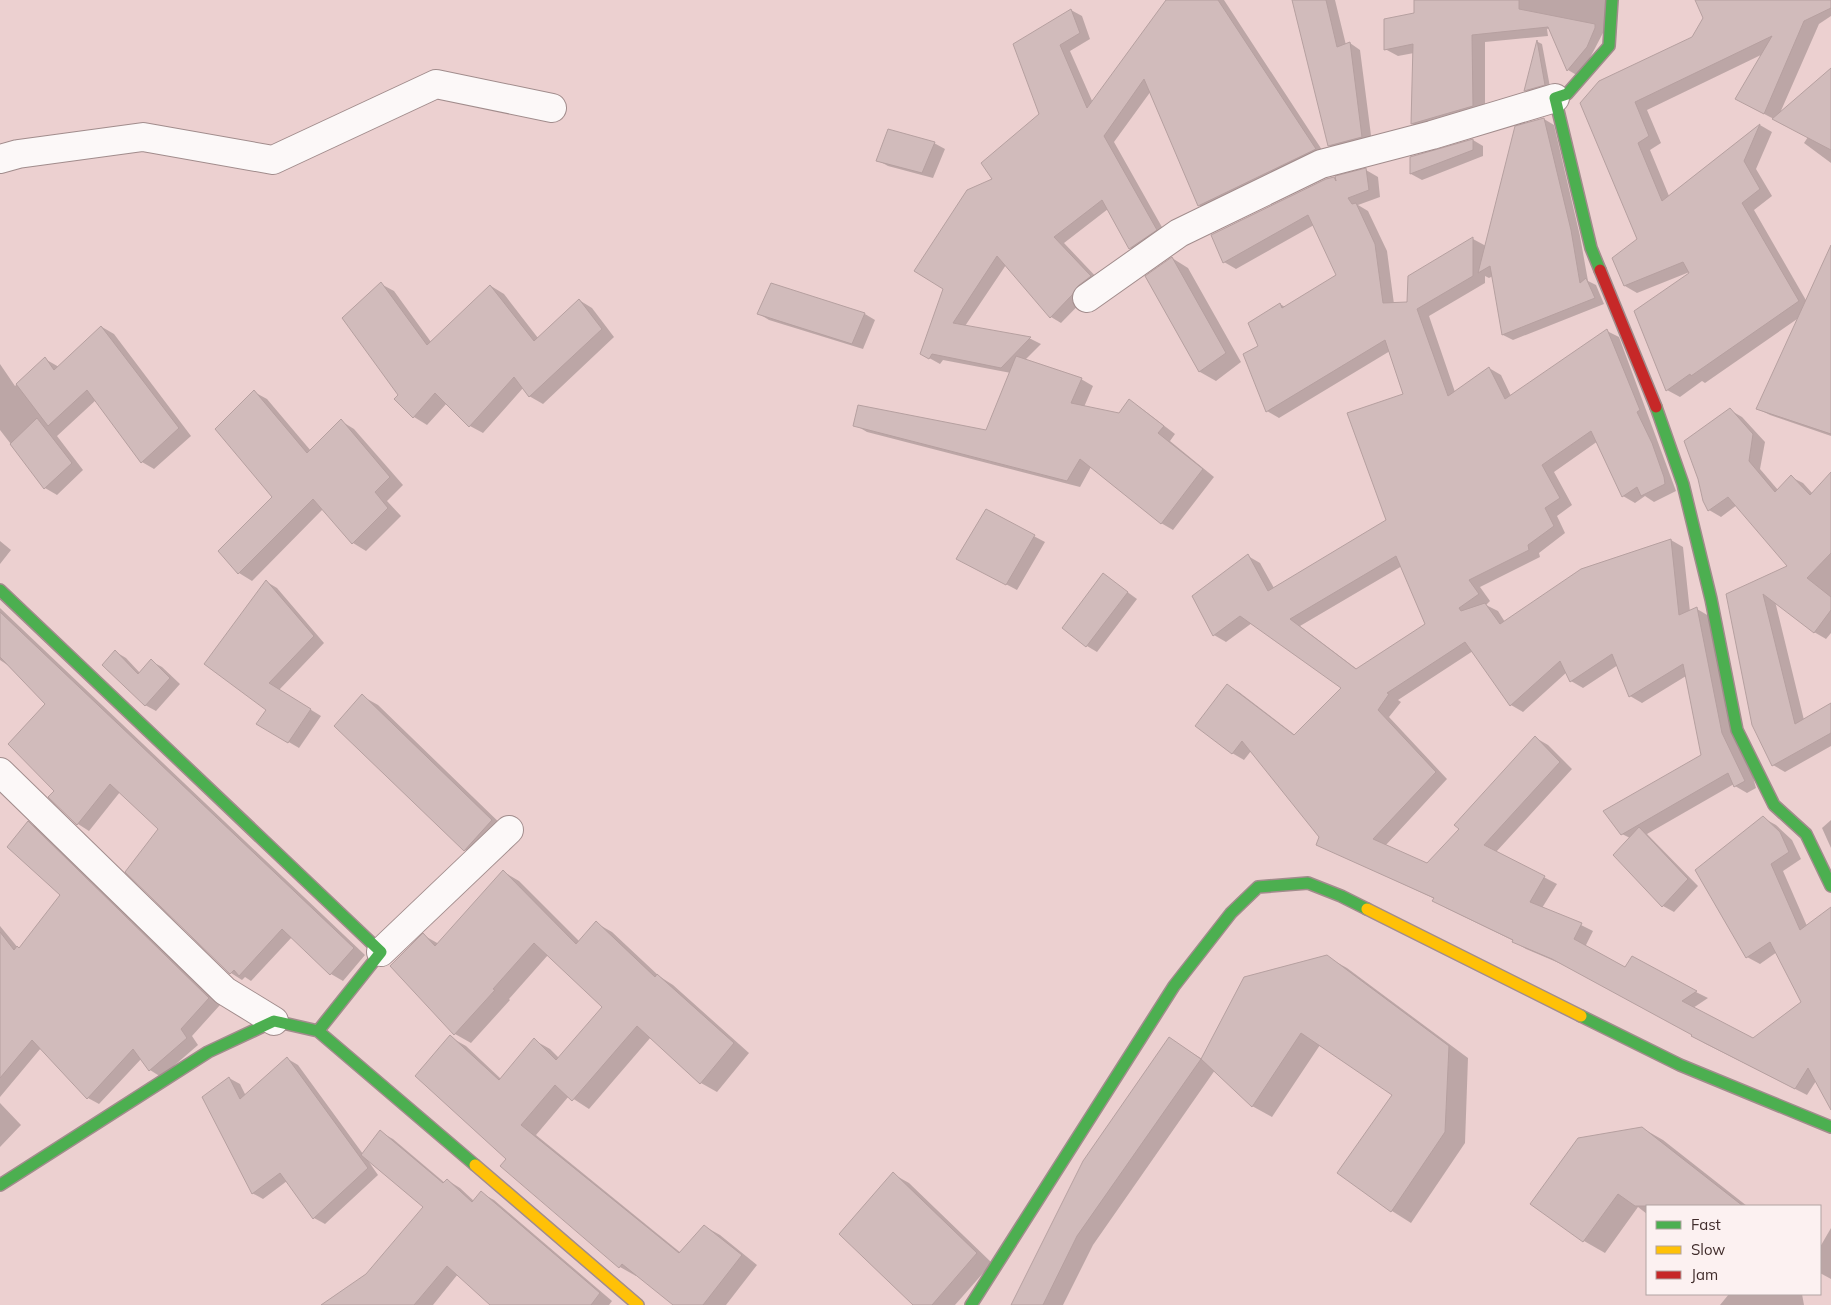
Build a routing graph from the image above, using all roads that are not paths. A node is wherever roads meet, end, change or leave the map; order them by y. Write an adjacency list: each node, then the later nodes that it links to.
1 (1612, 0): 2 (street)
2 (1555, 98): 5 (street); 9 (street)
3 (552, 108): 4 (street)
4 (0, 159)
5 (1087, 298)
6 (0, 590): 10 (street)
7 (0, 772): 11 (street)
8 (509, 830): 10 (street)
9 (1831, 886)
10 (381, 952): 12 (street)
11 (274, 1021): 12 (street); 14 (street)
12 (318, 1031): 15 (street)
13 (1831, 1127): 16 (street)
14 (0, 1185)
15 (638, 1305)
16 (971, 1305)

